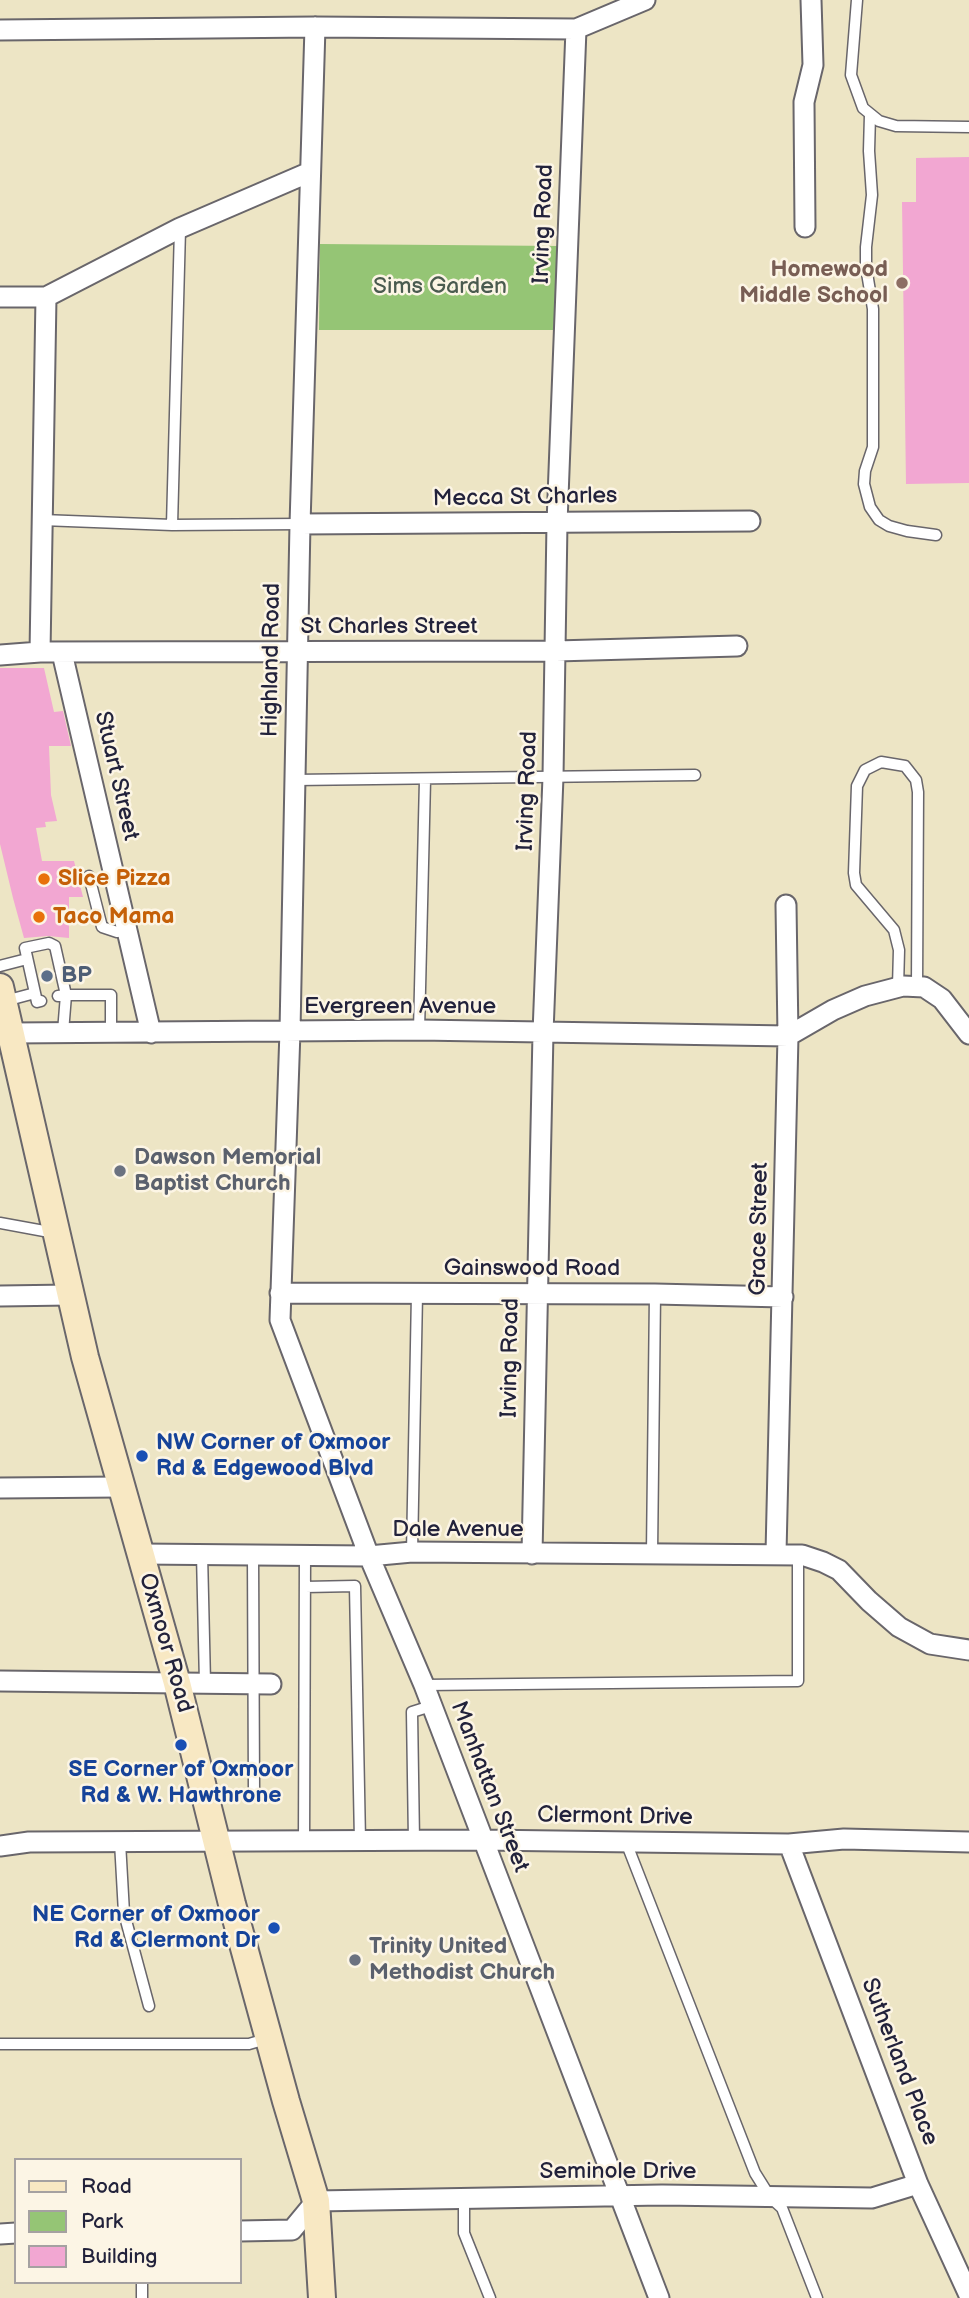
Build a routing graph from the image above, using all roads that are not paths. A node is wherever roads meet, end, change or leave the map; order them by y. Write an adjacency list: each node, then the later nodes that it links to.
1 (645, 0): 5 (street)
2 (811, 0): 10 (street)
3 (857, 0): 7 (lane)
4 (315, 27): 5 (street); 6 (street); 9 (street, Highland Road)
5 (576, 29): 16 (street, Irving Road)
6 (0, 30)
7 (870, 115): 8 (lane); 19 (lane)
8 (969, 127)
9 (310, 172): 11 (street); 17 (street, Highland Road)
10 (805, 227)
11 (180, 228): 13 (street); 18 (lane)
12 (0, 297): 13 (street)
13 (46, 298): 14 (street)
14 (42, 520): 18 (lane); 22 (street)
15 (750, 522): 16 (street, Mecca St Charles)
16 (557, 523): 17 (street, Mecca St Charles); 21 (street, Irving Road)
17 (300, 524): 18 (lane); 23 (street, Highland Road)
18 (172, 525)
19 (936, 535)
20 (737, 646): 21 (street, St Charles Street)
21 (556, 651): 23 (street, St Charles Street); 27 (street, Irving Road)
22 (40, 652): 24 (street, St Charles Street); 25 (street, St Charles Street)
23 (297, 652): 24 (street, St Charles Street); 28 (street, Highland Road)
24 (62, 653): 32 (street, Stuart Street)
25 (0, 655)
26 (695, 775): 27 (lane)
27 (553, 777): 29 (lane); 44 (street, Irving Road)
28 (294, 780): 29 (lane); 39 (street, Highland Road)
29 (425, 780): 38 (lane)
30 (89, 876): 32 (lane)
31 (786, 905): 46 (street, Grace Street)
32 (128, 930): 43 (street, Stuart Street)
33 (30, 965): 34 (lane); 36 (lane); 37 (lane)
34 (0, 966)
35 (908, 987): 35 (lane); 45 (street); 46 (street)
36 (2, 994): 41 (main road, Oxmoor Road)
37 (62, 995): 40 (lane); 42 (lane)
38 (419, 1030): 39 (street, Evergreen Avenue); 44 (street, Evergreen Avenue)
39 (290, 1031): 43 (street, Evergreen Avenue); 49 (street, Highland Road)
40 (63, 1032): 41 (street, Evergreen Avenue); 42 (street, Evergreen Avenue)
41 (11, 1033): 48 (main road, Oxmoor Road)
42 (111, 1033): 43 (street, Evergreen Avenue)
43 (151, 1033)
44 (543, 1033): 46 (street, Evergreen Avenue); 53 (street, Irving Road)
45 (969, 1034)
46 (788, 1036): 55 (street, Grace Street)
47 (0, 1223): 48 (lane)
48 (55, 1233): 52 (main road, Oxmoor Road)
49 (280, 1293): 50 (street, Gainswood Road); 67 (street, Manhattan Street)
50 (417, 1294): 53 (street, Gainswood Road); 58 (lane)
51 (655, 1294): 53 (street, Gainswood Road); 55 (street, Gainswood Road); 59 (lane)
52 (70, 1295): 54 (street); 56 (main road, Oxmoor Road)
53 (536, 1295): 63 (street, Irving Road)
54 (0, 1296)
55 (783, 1297): 60 (street, Grace Street)
56 (120, 1487): 57 (street); 61 (main road, Oxmoor Road)
57 (0, 1488)
58 (412, 1552): 63 (street, Dale Avenue); 67 (street, Dale Avenue)
59 (652, 1553): 60 (street, Dale Avenue); 63 (street, Dale Avenue)
60 (776, 1553): 66 (street, Dale Avenue)
61 (140, 1554): 62 (street, Dale Avenue); 71 (main road, Oxmoor Road)
62 (202, 1554): 64 (street, Dale Avenue); 72 (lane)
63 (532, 1554)
64 (253, 1555): 65 (street, Dale Avenue); 73 (lane)
65 (305, 1555): 67 (street, Dale Avenue); 68 (lane)
66 (798, 1555): 69 (street, Dale Avenue); 74 (lane)
67 (369, 1556): 74 (street, Manhattan Street)
68 (305, 1587): 80 (lane); 81 (lane)
69 (969, 1650)
70 (0, 1681): 71 (street)
71 (177, 1683): 72 (street); 84 (main road, Oxmoor Road)
72 (205, 1683): 73 (street)
73 (262, 1684): 76 (lane)
74 (424, 1685): 75 (street, Manhattan Street)
75 (431, 1706): 77 (street, Manhattan Street); 78 (lane)
76 (254, 1792)
77 (481, 1840): 78 (street, Clermont Drive); 82 (street, Clermont Drive); 92 (street, Manhattan Street)
78 (414, 1841): 81 (street, Clermont Drive)
79 (120, 1842): 84 (street, Clermont Drive); 86 (street, Clermont Drive); 87 (lane)
80 (304, 1842): 81 (street, Clermont Drive); 84 (street, Clermont Drive)
81 (360, 1842)
82 (626, 1842): 85 (street, Clermont Drive); 93 (lane)
83 (969, 1842): 85 (street, Clermont Drive)
84 (218, 1843): 88 (main road, Oxmoor Road)
85 (789, 1844): 90 (street, Sutherland Place)
86 (0, 1846)
87 (149, 2006)
88 (270, 2038): 89 (lane); 94 (main road, Oxmoor Road)
89 (0, 2044)
90 (918, 2184): 93 (street, Seminole Drive); 96 (street, Sutherland Place)
91 (464, 2197): 92 (street, Seminole Drive); 94 (street, Seminole Drive); 98 (lane)
92 (621, 2197): 93 (street, Seminole Drive); 99 (street, Manhattan Street)
93 (770, 2197): 100 (lane)
94 (316, 2201): 95 (street); 97 (main road, Oxmoor Road)
95 (242, 2231)
96 (969, 2295)
97 (322, 2298)
98 (490, 2298)
99 (659, 2298)
100 (817, 2298)

